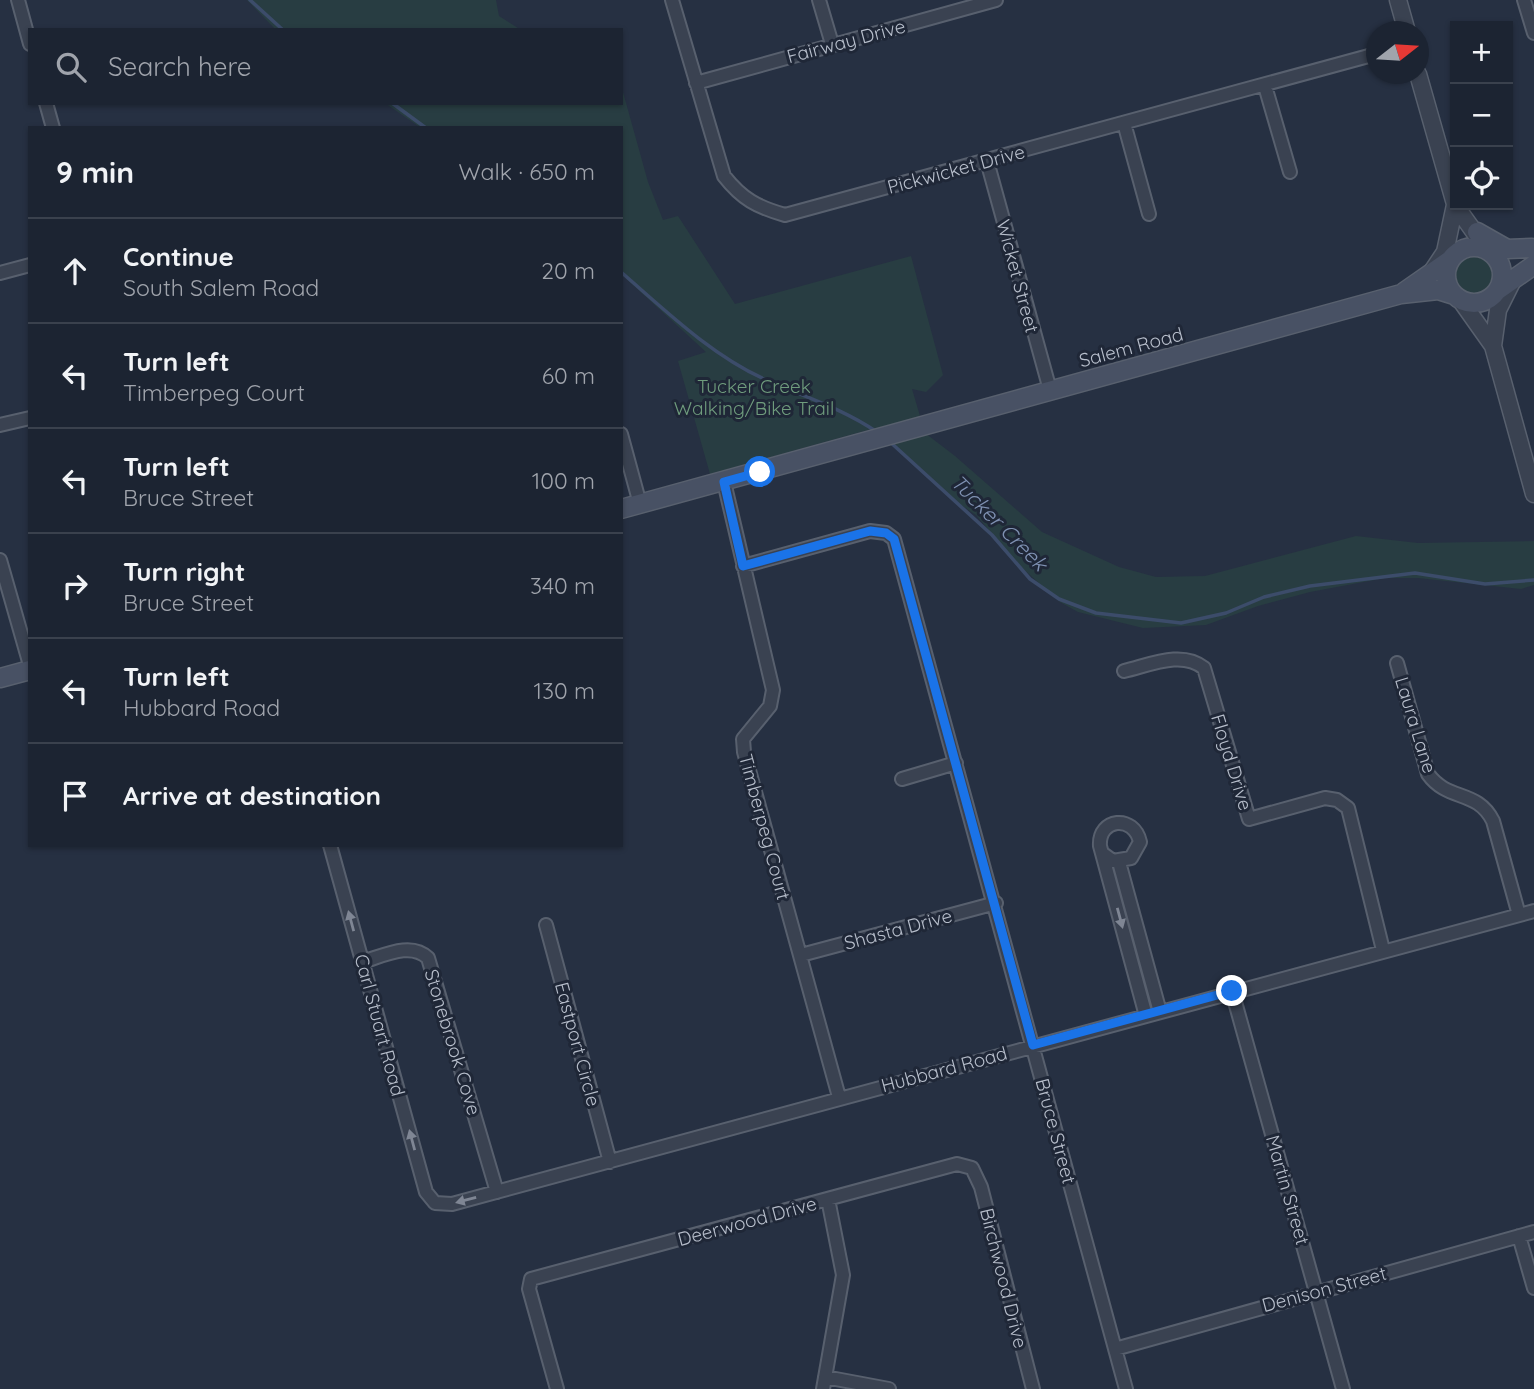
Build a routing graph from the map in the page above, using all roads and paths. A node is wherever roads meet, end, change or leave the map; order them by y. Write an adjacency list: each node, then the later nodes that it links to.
1 (18, 0): 9 (street)
2 (672, 0): 12 (street, Pickwicket Drive)
3 (820, 0): 10 (street)
4 (996, 0): 10 (street, Fairway Drive)
5 (1398, 0): 7 (street)
6 (1524, 0): 8 (street)
7 (1404, 21)
8 (1534, 33)
9 (28, 37)
10 (832, 44): 12 (street, Fairway Drive)
11 (1366, 57): 14 (street, Pickwicket Drive)
12 (696, 83): 18 (street, Pickwicket Drive)
13 (1422, 84): 20 (street)
14 (1265, 86): 16 (street, Pickwicket Drive); 19 (street)
15 (47, 105): 17 (street)
16 (1124, 123): 18 (street, Pickwicket Drive); 24 (street)
17 (52, 126)
18 (986, 161): 37 (street, Wicket Street)
19 (1290, 172)
20 (1450, 188)
21 (1454, 210): 32 (street)
22 (1455, 210): 28 (street)
23 (1458, 210): 25 (street)
24 (1150, 214)
25 (1477, 232): 26 (street); 27 (main road)
26 (1491, 252): 27 (main road); 28 (main road); 33 (main road)
27 (1534, 252)
28 (1451, 259): 32 (main road, Salem Road); 35 (main road)
29 (1534, 265): 33 (main road)
30 (28, 266): 31 (street)
31 (0, 273)
32 (1430, 274): 34 (main road, Salem Road)
33 (1502, 288): 35 (main road); 36 (street)
34 (1406, 294): 35 (main road, Salem Road); 37 (main road, Salem Road)
35 (1460, 301): 36 (street)
36 (1493, 343): 42 (street)
37 (1050, 390): 41 (main road, Salem Road)
38 (28, 418): 39 (street)
39 (0, 425)
40 (623, 441): 43 (street)
41 (724, 482): 43 (main road, Salem Road); 46 (street, Timberpeg Court)
42 (1534, 494)
43 (640, 504): 44 (main road, Salem Road)
44 (623, 508)
45 (0, 560): 47 (street)
46 (743, 566): 52 (street, Bruce Street); 62 (street, Timberpeg Court)
47 (28, 658)
48 (1397, 663): 59 (street, Laura Lane)
49 (28, 671): 51 (main road)
50 (1124, 671): 61 (street, Floyd Drive)
51 (0, 678)
52 (956, 763): 53 (street); 57 (street, Bruce Street)
53 (902, 779)
54 (331, 847): 63 (street, Carl Stuart Road, one-way to 54)
55 (1102, 853): 56 (street); 56 (street); 66 (street, one-way to 66)
56 (1119, 862): 65 (street)
57 (996, 903): 62 (street, Shasta Drive); 67 (street, Bruce Street)
58 (1534, 911): 59 (street, Hubbard Road)
59 (1519, 915): 61 (street, Hubbard Road)
60 (546, 925): 69 (street, Eastport Circle)
61 (1383, 950): 64 (street, Hubbard Road)
62 (801, 955): 68 (street, Timberpeg Court)
63 (362, 962): 71 (street, Stonebrook Cove); 73 (street, Carl Stuart Road, one-way to 63)
64 (1232, 991): 65 (street, Hubbard Road); 77 (street, Martin Street)
65 (1160, 1012): 66 (street, Hubbard Road)
66 (1146, 1016): 67 (street, Hubbard Road)
67 (1033, 1045): 68 (street, Hubbard Road); 78 (street, Bruce Street)
68 (839, 1097): 69 (street, Hubbard Road)
69 (610, 1162): 71 (street, Hubbard Road)
70 (972, 1168): 72 (street, Deerwood Drive); 82 (street, Birchwood Drive)
71 (497, 1192): 73 (street, Hubbard Road, one-way to 73)
72 (828, 1199): 79 (street); 80 (street, Deerwood Drive)
73 (435, 1203)
74 (1534, 1232): 75 (street, Denison Street)
75 (1519, 1236): 76 (street); 77 (street, Denison Street)
76 (1534, 1287)
77 (1317, 1290): 78 (street, Denison Street); 84 (street, Martin Street)
78 (1115, 1349): 83 (street, Bruce Street)
79 (824, 1383): 81 (street)
80 (557, 1389)
81 (889, 1389)
82 (1033, 1389)
83 (1126, 1389)
84 (1343, 1389)

